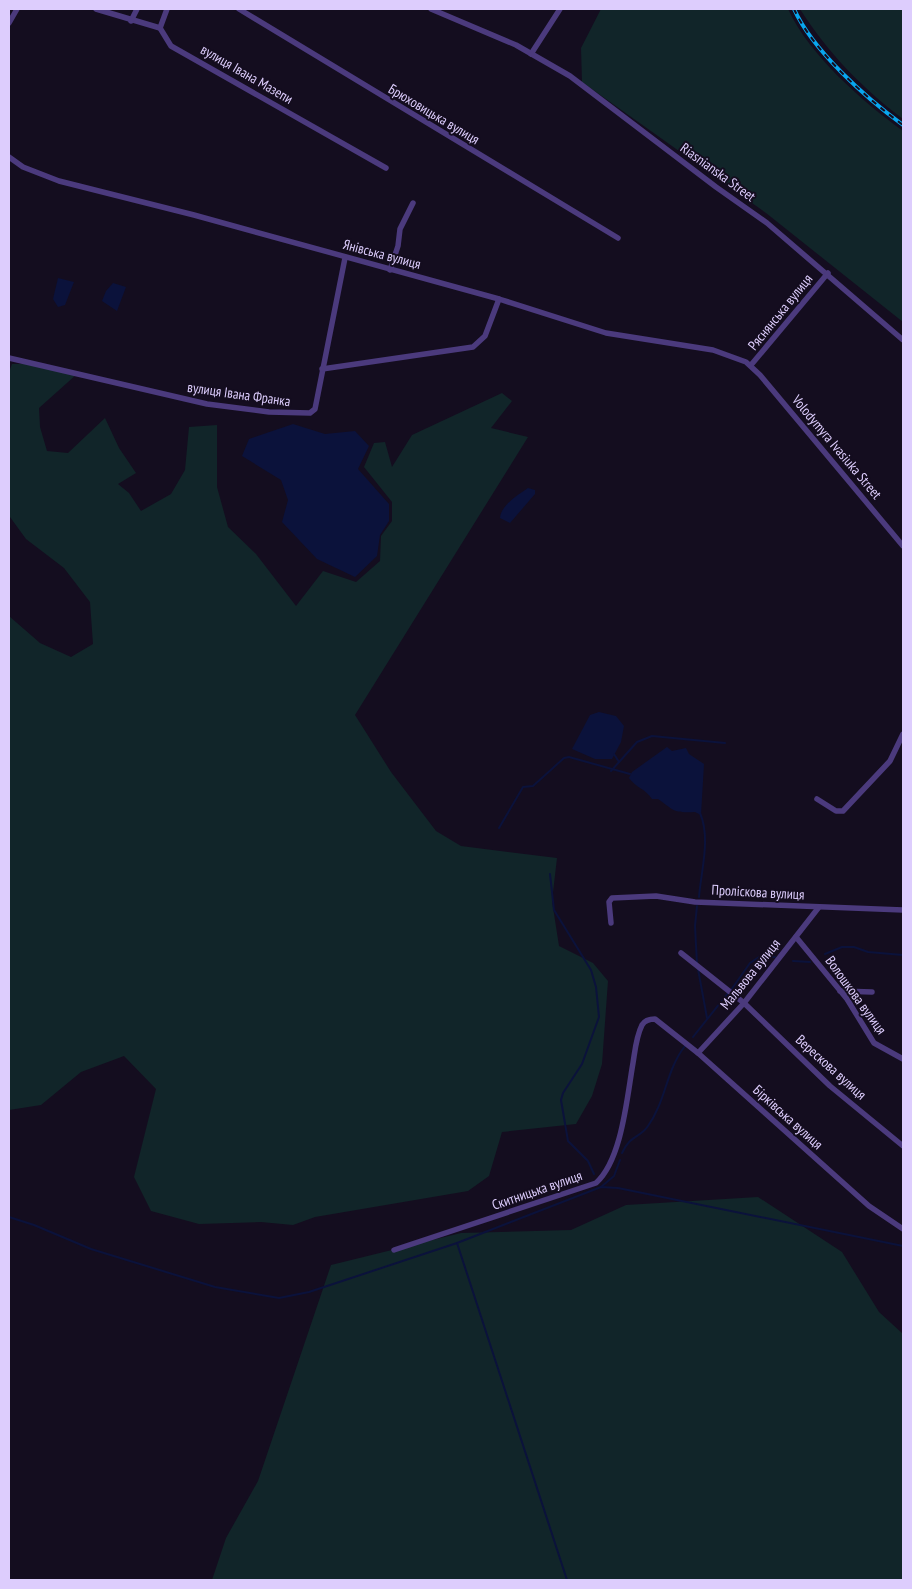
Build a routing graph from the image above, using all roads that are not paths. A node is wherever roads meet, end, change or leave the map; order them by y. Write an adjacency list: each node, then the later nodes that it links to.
1 (17, 9): 9 (street)
2 (96, 9): 8 (street)
3 (137, 9): 8 (street)
4 (167, 9): 10 (street)
5 (239, 9): 15 (street, Брюховицька вулиця)
6 (431, 9): 11 (street, Riasnianska Street)
7 (560, 9): 11 (street)
8 (131, 21): 10 (street)
9 (9, 23)
10 (160, 28): 13 (street, вулиця Івана Мазепи)
11 (531, 54): 18 (street, Riasnianska Street)
12 (9, 157): 16 (street, Янівська вулиця)
13 (386, 168)
14 (413, 203): 17 (street)
15 (618, 238)
16 (345, 258): 17 (street, Янівська вулиця); 23 (street, вулиця Івана Франка)
17 (390, 270): 19 (street, Янівська вулиця)
18 (828, 273): 20 (street, Riasnianska Street); 22 (street, Ряснянська вулиця)
19 (499, 298): 22 (street, Янівська вулиця); 23 (street)
20 (903, 340)
21 (9, 358): 23 (street, вулиця Івана Франка)
22 (751, 365): 24 (street, Volodymyra Ivasiuka Street)
23 (322, 369)
24 (903, 546)
25 (903, 734): 26 (street)
26 (817, 799)
27 (819, 907): 28 (street, Проліскова вулиця); 29 (street, Проліскова вулиця); 30 (street, Мальвова вулиця)
28 (903, 910)
29 (611, 923)
30 (796, 937): 32 (street, Волошкова вулиця); 34 (street, Мальвова вулиця)
31 (680, 953): 34 (street, Верескова вулиця)
32 (840, 991): 33 (street); 37 (street, Волошкова вулиця)
33 (872, 992)
34 (744, 1003): 36 (street, Мальвова вулиця); 38 (street, Верескова вулиця)
35 (659, 1020): 36 (street, Бірківська вулиця); 40 (street, Скитницька вулиця)
36 (698, 1053): 39 (street, Бірківська вулиця)
37 (903, 1059)
38 (903, 1146)
39 (903, 1229)
40 (394, 1250)

